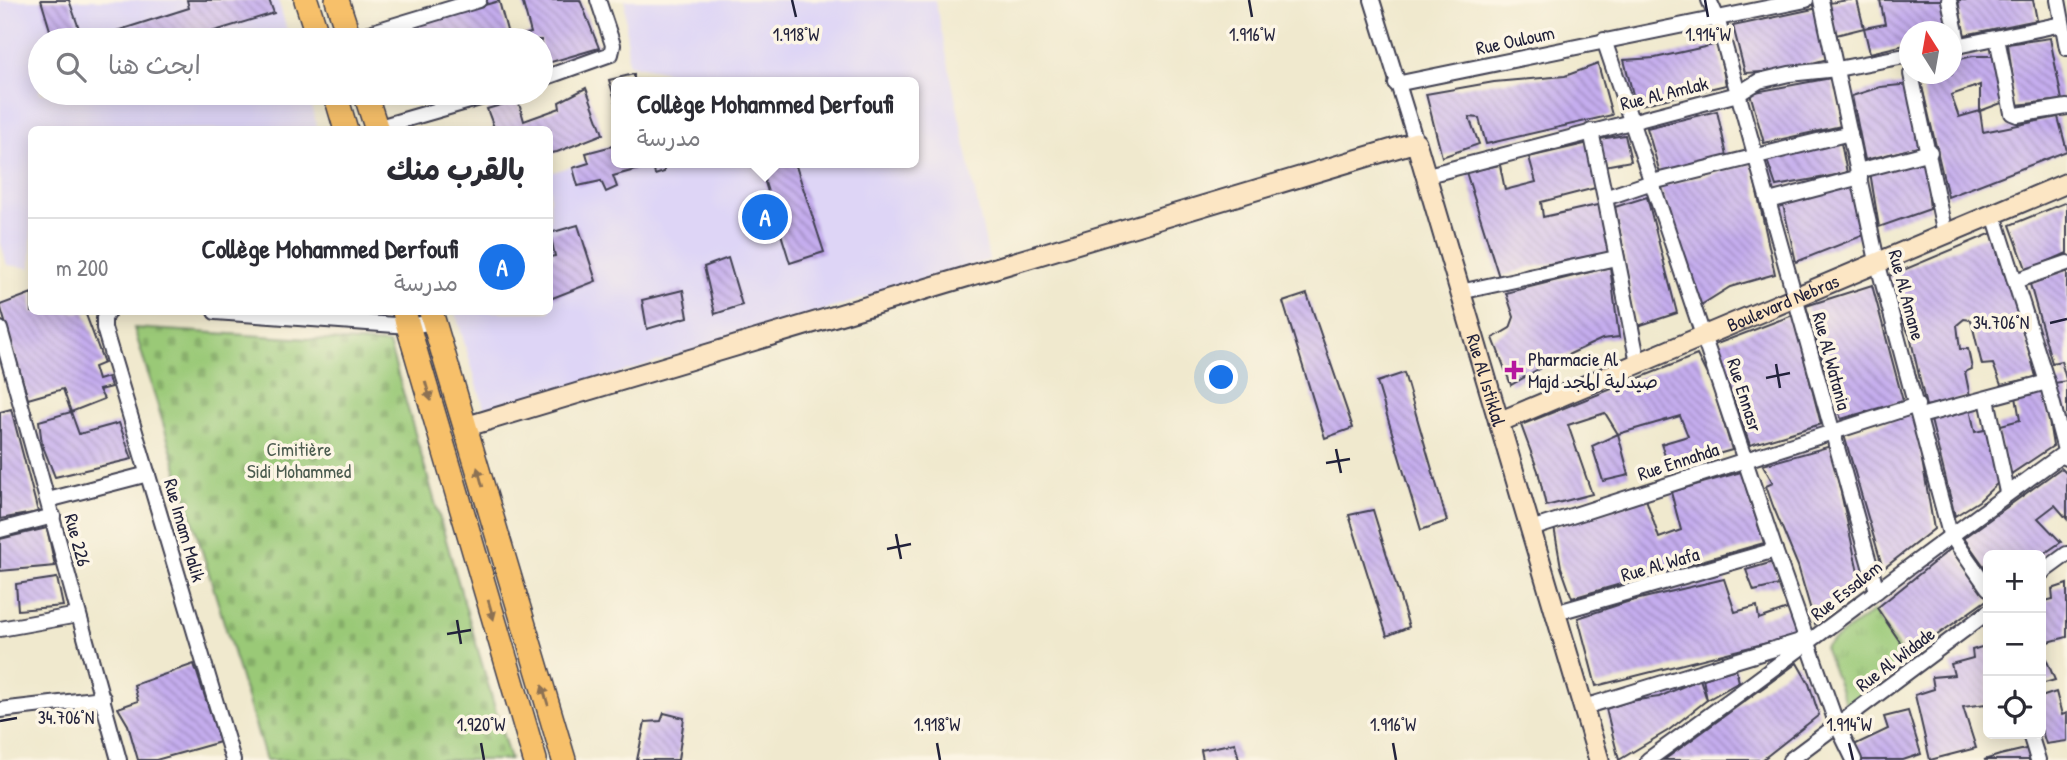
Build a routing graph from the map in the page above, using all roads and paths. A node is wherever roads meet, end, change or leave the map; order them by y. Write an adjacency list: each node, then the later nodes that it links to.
1 (306, 0): 14 (main road)
2 (337, 0): 15 (main road)
3 (479, 0): 16 (street)
4 (598, 0): 23 (street)
5 (1372, 0): 24 (street, Rue Al Istiklal)
6 (1709, 0): 11 (street, Rue Al Watania)
7 (1806, 0): 11 (street, Rue Ouloum)
8 (1821, 0): 22 (street, Rue Al Amane)
9 (1949, 0): 12 (street)
10 (2058, 0): 13 (street)
11 (1717, 18): 18 (street, Rue Ouloum); 26 (street, Rue Al Watania)
12 (1952, 21)
13 (2062, 24): 17 (street); 20 (street)
14 (315, 28)
15 (346, 28)
16 (386, 28)
17 (1997, 38): 19 (street); 30 (street)
18 (1604, 40): 24 (street, Rue Ouloum); 31 (street, Rue Ennasr)
19 (1962, 45)
20 (2067, 48)
21 (1899, 64): 22 (street, Rue Al Amlak)
22 (1837, 69): 26 (street, Rue Al Amlak); 36 (street, Rue Al Amane)
23 (553, 75)
24 (1395, 84): 37 (street, Rue Al Istiklal)
25 (1914, 84): 38 (street)
26 (1738, 94): 31 (street, Rue Al Amlak); 39 (street, Rue Al Watania)
27 (339, 105): 32 (main road)
28 (369, 105): 33 (main road)
29 (457, 105): 34 (street)
30 (2067, 107)
31 (1632, 120): 35 (street, Rue Al Amlak); 42 (street, Rue Ennasr)
32 (345, 126)
33 (375, 126)
34 (386, 126)
35 (1591, 131): 41 (street, Rue Al Amlak); 44 (street)
36 (1850, 133): 39 (street); 40 (street, Rue Al Amane)
37 (1416, 142): 41 (street, Rue Al Istiklal); 65 (street)
38 (1930, 152): 40 (street); 47 (street)
39 (1756, 155): 42 (street); 45 (street, Rue Al Watania)
40 (1859, 174): 45 (street); 49 (street, Rue Al Amane)
41 (1428, 175): 52 (street, Rue Al Istiklal)
42 (1652, 181): 44 (street); 59 (street, Rue Ennasr)
43 (2067, 183): 46 (street, Boulevard Nebras)
44 (1605, 198): 48 (street)
45 (1769, 201): 53 (street, Rue Al Watania)
46 (1994, 215): 47 (street, Boulevard Nebras); 51 (street)
47 (1945, 234): 49 (street, Boulevard Nebras)
48 (1616, 258): 52 (street); 60 (street)
49 (1877, 261): 53 (street, Boulevard Nebras); 63 (street, Rue Al Amane)
50 (2067, 262): 51 (street)
51 (2015, 281): 61 (street)
52 (1460, 292): 64 (street, Rue Al Istiklal)
53 (1796, 297): 59 (street, Boulevard Nebras); 66 (street, Rue Al Watania)
54 (106, 315): 69 (street, Rue Imam Malik)
55 (297, 315): 57 (street)
56 (432, 317): 57 (street); 65 (main road)
57 (406, 319): 93 (main road, one-way to 93)
58 (0, 329): 71 (street, Rue 226)
59 (1704, 334): 60 (street, Boulevard Nebras); 68 (street, Rue Ennasr)
60 (1638, 363): 64 (street, Boulevard Nebras)
61 (2047, 382): 62 (street, Rue Ennahda); 67 (street)
62 (1987, 398): 63 (street, Rue Ennahda); 70 (street)
63 (1919, 411): 66 (street, Rue Ennahda); 75 (street, Rue Al Amane)
64 (1499, 422): 73 (street, Rue Al Istiklal)
65 (466, 427): 94 (main road, one-way to 65)
66 (1832, 435): 68 (street, Rue Ennahda); 80 (street, Rue Al Watania)
67 (2066, 454): 70 (street, Rue Essalem)
68 (1745, 459): 73 (street, Rue Ennahda); 76 (street, Rue Ennasr)
69 (148, 474): 71 (street); 92 (street, Rue Imam Malik)
70 (2007, 492): 75 (street, Rue Essalem)
71 (48, 500): 72 (street, Rue 226)
72 (53, 516): 74 (street); 83 (street, Rue 226)
73 (1531, 529): 81 (street, Rue Al Istiklal)
74 (0, 530)
75 (1950, 534): 79 (street, Rue Al Amane); 80 (street, Rue Essalem)
76 (1775, 550): 81 (street, Rue Al Wafa); 85 (street, Rue Ennasr)
77 (2067, 554): 78 (street)
78 (2046, 569)
79 (1983, 581)
80 (1877, 592): 85 (street, Rue Essalem)
81 (1555, 613): 87 (street, Rue Al Istiklal)
82 (1987, 613): 89 (street, Rue Al Widade)
83 (78, 615): 84 (street); 86 (street, Rue 226)
84 (0, 629)
85 (1807, 641): 87 (street); 89 (street, Rue Ennasr); 96 (street, Rue Essalem)
86 (103, 698): 88 (street); 91 (street, Rue 226)
87 (1584, 707): 95 (street, Rue Al Istiklal)
88 (0, 710)
89 (1837, 725): 97 (street, Rue Al Widade); 98 (street, Rue Ennasr)
90 (2032, 739): 99 (street)
91 (119, 760)
92 (233, 760)
93 (536, 760)
94 (564, 760)
95 (1599, 760)
96 (1648, 760)
97 (1790, 760)
98 (1854, 760)
99 (2038, 760)

